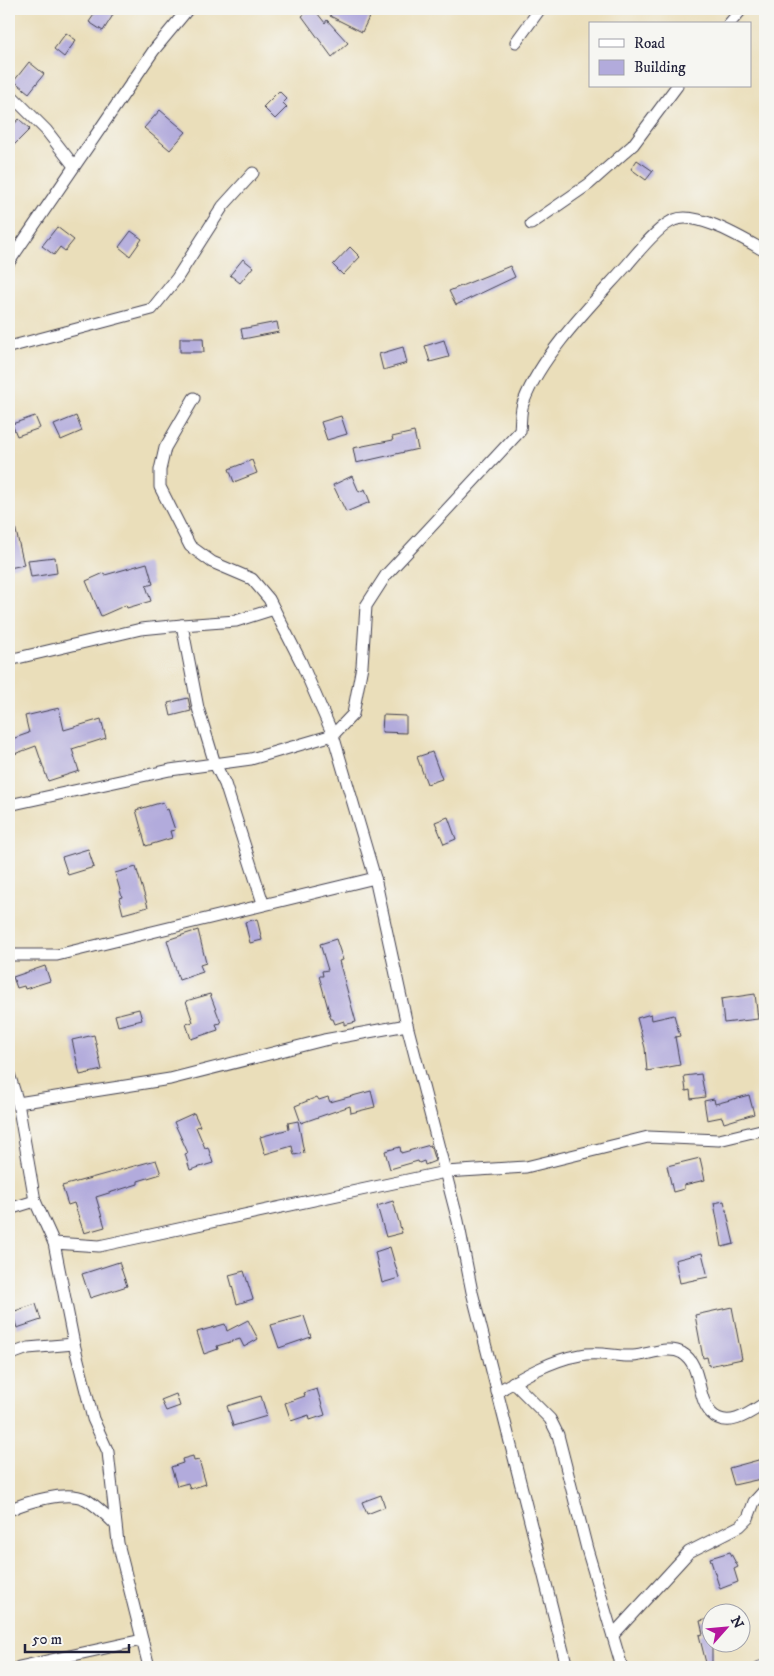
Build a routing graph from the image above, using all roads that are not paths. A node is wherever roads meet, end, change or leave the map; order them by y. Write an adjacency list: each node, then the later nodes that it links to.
1 (188, 9): 8 (street)
2 (540, 9): 5 (street)
3 (742, 9): 4 (street)
4 (731, 22)
5 (516, 42)
6 (676, 88): 10 (street)
7 (9, 94): 8 (street)
8 (74, 166): 12 (street)
9 (253, 173): 13 (street)
10 (531, 224)
11 (765, 251): 18 (street)
12 (9, 262)
13 (9, 347)
14 (194, 398): 15 (street)
15 (274, 608): 16 (street); 18 (street)
16 (182, 625): 17 (street); 19 (street)
17 (9, 660)
18 (332, 735): 19 (street); 21 (street)
19 (215, 764): 20 (street); 22 (street)
20 (9, 805)
21 (375, 878): 22 (street); 24 (street)
22 (263, 903): 23 (street)
23 (9, 956)
24 (407, 1025): 26 (street); 28 (street)
25 (9, 1074): 26 (street)
26 (18, 1103): 29 (street)
27 (765, 1129): 28 (street)
28 (445, 1172): 31 (street); 35 (street)
29 (35, 1201): 30 (street); 31 (street)
30 (9, 1210)
31 (54, 1243): 32 (street)
32 (74, 1344): 33 (street); 39 (street)
33 (9, 1356)
34 (513, 1382): 35 (street); 36 (street); 40 (street)
35 (497, 1392): 45 (street)
36 (765, 1403)
37 (765, 1490): 40 (street)
38 (9, 1510): 39 (street)
39 (115, 1524): 41 (street)
40 (613, 1635): 46 (street)
41 (142, 1640): 43 (street); 44 (street)
42 (765, 1666): 47 (street)
43 (19, 1667)
44 (149, 1667)
45 (567, 1667)
46 (622, 1667)
47 (760, 1667)

